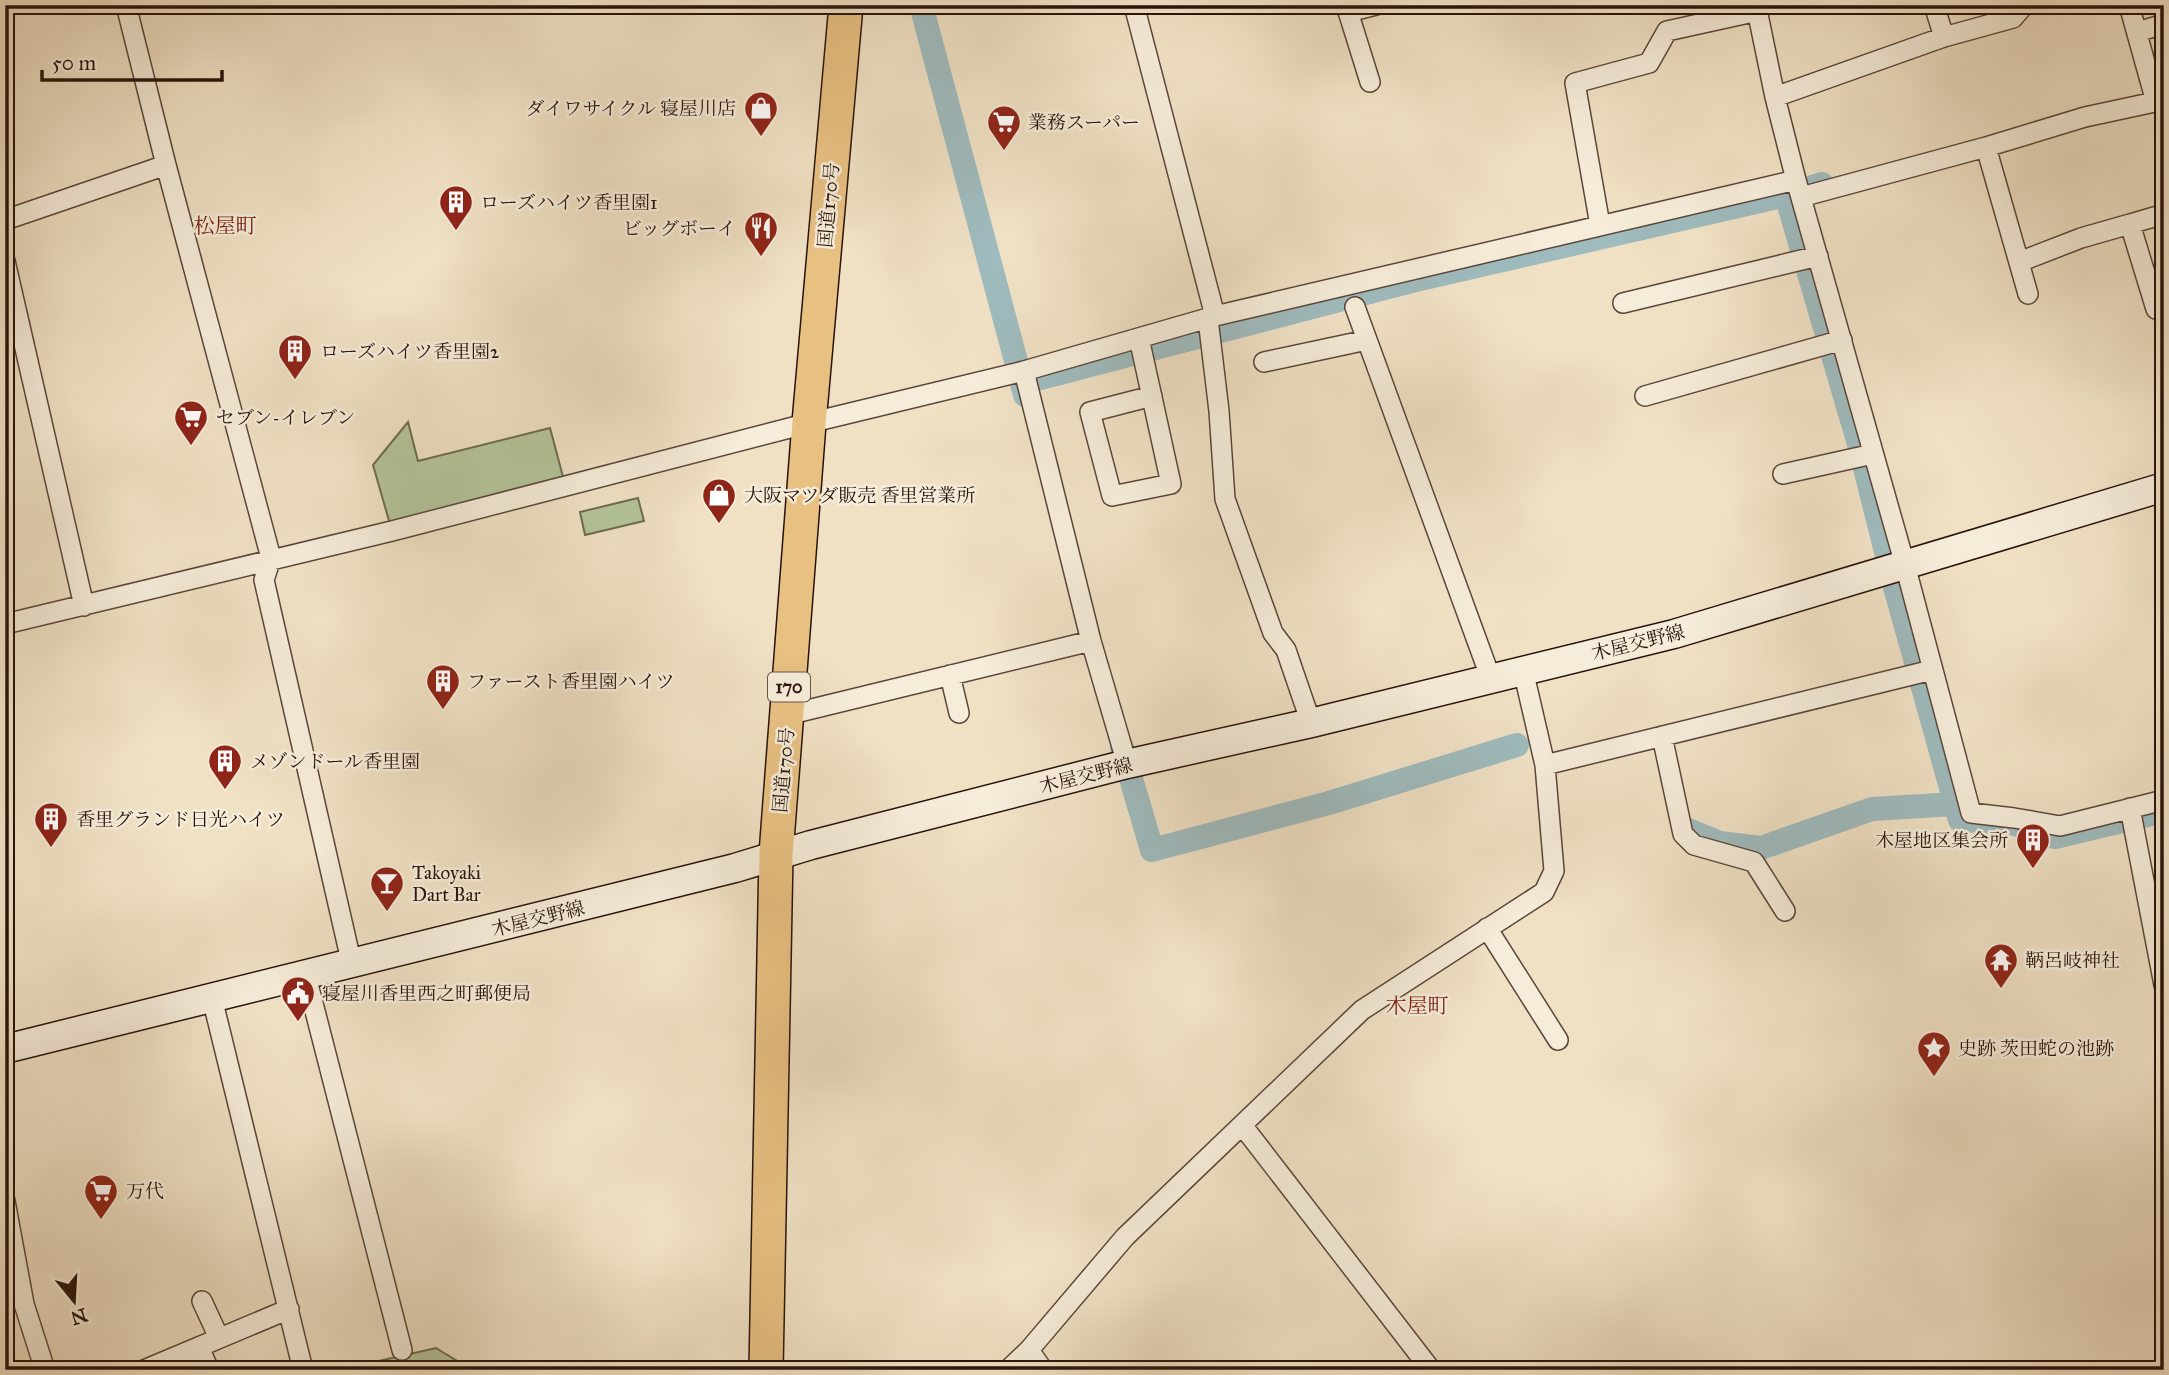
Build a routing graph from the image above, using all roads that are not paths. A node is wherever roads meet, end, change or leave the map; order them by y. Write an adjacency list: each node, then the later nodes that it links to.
1 (127, 5): 17 (street)
2 (845, 5): 38 (highway, 国道170号 / 170)
3 (1134, 5): 30 (street)
4 (1376, 5): 9 (street)
5 (1934, 5): 12 (street)
6 (2024, 5): 12 (street)
7 (2129, 5): 11 (street)
8 (1757, 8): 14 (street); 21 (street)
9 (1347, 9): 13 (street)
10 (2164, 24): 11 (street)
11 (2137, 32): 15 (street)
12 (1944, 37): 14 (street)
13 (1370, 82)
14 (1775, 97): 18 (street)
15 (2156, 97): 16 (street)
16 (1986, 147): 18 (street); 25 (street)
17 (166, 165): 20 (street); 42 (street)
18 (1799, 189): 21 (street); 23 (street)
19 (2164, 214): 22 (street)
20 (5, 220)
21 (1600, 225): 30 (street)
22 (2130, 225): 25 (street); 29 (street)
23 (1809, 258): 27 (street); 32 (street)
24 (5, 261): 44 (street)
25 (2019, 262): 26 (street)
26 (2028, 294)
27 (1623, 303)
28 (1355, 307): 31 (street)
29 (2156, 309)
30 (1210, 326): 33 (street); 53 (street)
31 (1367, 340): 34 (street); 50 (street)
32 (1833, 342): 37 (street); 39 (street)
33 (1141, 348): 35 (street); 36 (street)
34 (1264, 362)
35 (1024, 371): 38 (street); 46 (street)
36 (1152, 396): 36 (street)
37 (1645, 396)
38 (809, 423): 42 (street); 52 (highway, 国道170号 / 170)
39 (1864, 456): 40 (street); 43 (street)
40 (1783, 474)
41 (2164, 487): 43 (main road, 木屋交野線)
42 (271, 558): 44 (street); 62 (street)
43 (1892, 568): 47 (main road, 木屋交野線); 48 (street)
44 (84, 606): 45 (street)
45 (5, 624)
46 (1091, 640): 49 (street); 55 (street)
47 (1523, 670): 50 (main road, 木屋交野線); 56 (street)
48 (1931, 670): 54 (street); 58 (street)
49 (950, 675): 51 (street); 52 (street)
50 (1491, 679): 53 (main road, 木屋交野線)
51 (959, 713)
52 (787, 715): 59 (highway, 国道170号 / 170)
53 (1311, 723): 55 (main road, 木屋交野線)
54 (1662, 736): 56 (street); 60 (street)
55 (1126, 764): 59 (main road, 木屋交野線)
56 (1545, 765): 61 (street)
57 (2164, 800): 58 (street)
58 (2130, 808): 64 (street)
59 (776, 854): 62 (main road, 木屋交野線); 83 (highway, 国道170号 / 170)
60 (1785, 911)
61 (1488, 928): 66 (street); 68 (street)
62 (352, 965): 63 (main road, 木屋交野線)
63 (306, 976): 65 (main road, 木屋交野線); 76 (street)
64 (2164, 985)
65 (212, 998): 67 (main road, 木屋交野線); 73 (street)
66 (1558, 1040)
67 (5, 1049)
68 (1242, 1125): 77 (street); 78 (street)
69 (5, 1201): 70 (street)
70 (9, 1232): 72 (street)
71 (202, 1301): 74 (street)
72 (15, 1307): 79 (street)
73 (289, 1309): 74 (street); 82 (street)
74 (219, 1338): 75 (street)
75 (199, 1347): 80 (street); 81 (street)
76 (402, 1350)
77 (1029, 1350): 84 (street); 85 (street)
78 (1427, 1366)
79 (45, 1370)
80 (144, 1370)
81 (209, 1370)
82 (303, 1370)
83 (766, 1370)
84 (1008, 1370)
85 (1043, 1370)

